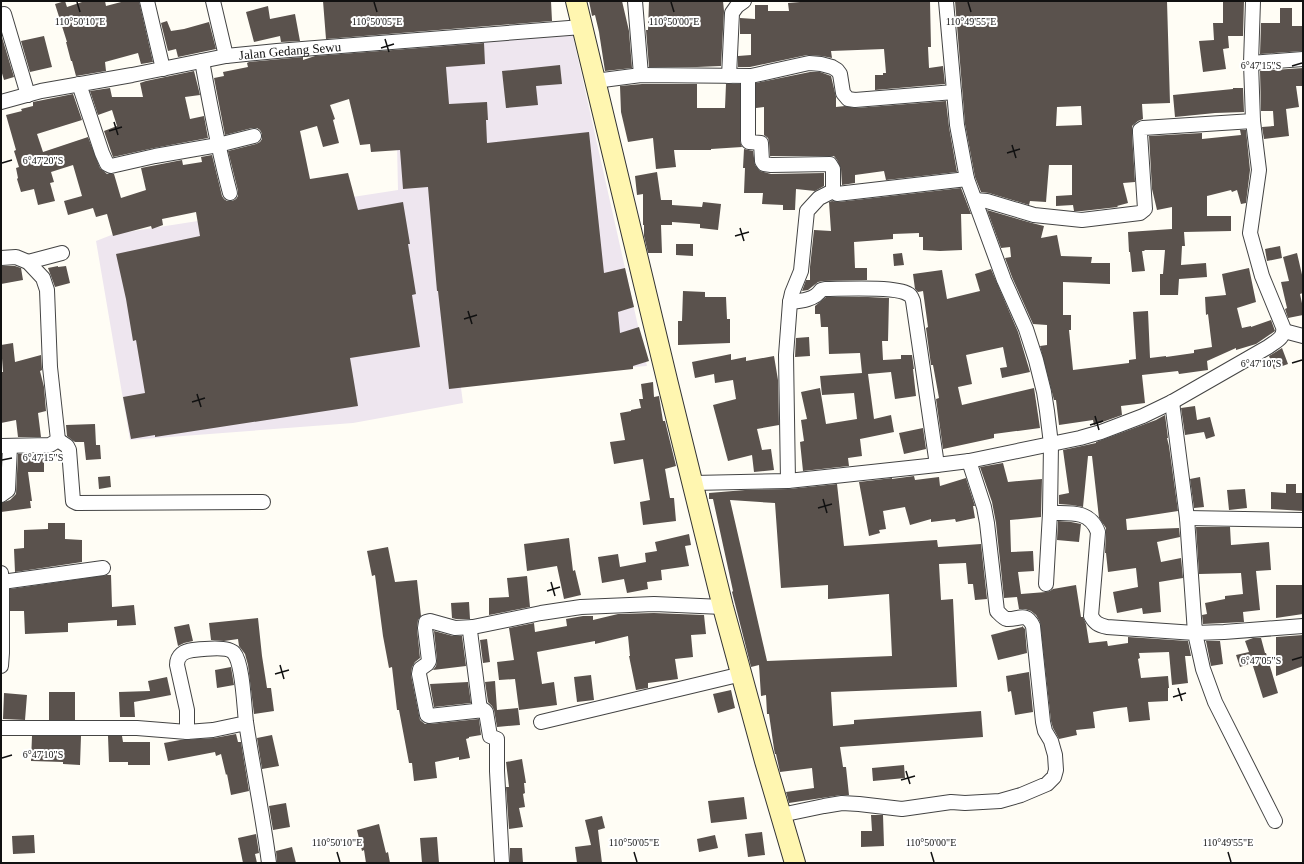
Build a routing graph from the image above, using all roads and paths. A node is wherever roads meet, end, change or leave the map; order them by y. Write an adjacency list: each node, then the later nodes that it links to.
1 (147, 1): 14 (street)
2 (213, 1): 10 (street)
3 (576, 1): 9 (main road)
4 (635, 1): 15 (street)
5 (744, 1): 16 (street)
6 (946, 1): 20 (street)
7 (1253, 1): 13 (street)
8 (4, 14): 21 (street)
9 (582, 27): 10 (street, Jalan Gedang Sewu); 18 (main road)
10 (226, 56): 12 (street, Jalan Gedang Sewu)
11 (1303, 60): 13 (street)
12 (202, 61): 14 (street, Jalan Gedang Sewu); 25 (street)
13 (1251, 63): 23 (street)
14 (163, 69): 19 (street, Jalan Gedang Sewu)
15 (641, 75): 16 (street); 18 (street)
16 (729, 76): 17 (street)
17 (748, 76): 20 (street); 27 (street)
18 (595, 81): 43 (main road)
19 (79, 84): 21 (street, Jalan Gedang Sewu); 25 (street)
20 (954, 92): 26 (street)
21 (28, 94): 22 (street, Jalan Gedang Sewu)
22 (1, 102)
23 (1253, 121): 29 (street); 34 (street)
24 (254, 136): 25 (street)
25 (218, 145): 28 (street)
26 (967, 179): 27 (street); 29 (street)
27 (833, 191): 33 (street)
28 (230, 193)
29 (975, 200): 38 (street)
30 (62, 253): 32 (street)
31 (1, 258): 32 (street)
32 (28, 262): 37 (street)
33 (790, 302): 41 (street); 42 (street)
34 (1284, 331): 35 (street); 36 (street)
35 (1303, 336)
36 (1172, 402): 38 (street); 47 (street)
37 (58, 440): 39 (street); 45 (street)
38 (1051, 444): 40 (street); 46 (street)
39 (5, 446): 44 (street)
40 (969, 461): 41 (street); 63 (street)
41 (937, 464): 42 (street)
42 (788, 481): 43 (street)
43 (693, 483): 52 (main road)
44 (1, 495)
45 (263, 502)
46 (1050, 513): 51 (street); 55 (street)
47 (1187, 518): 48 (street); 55 (street)
48 (1303, 520)
49 (103, 568): 50 (street)
50 (1, 579): 56 (street)
51 (1046, 584)
52 (723, 607): 54 (street); 57 (main road)
53 (1303, 626): 55 (street)
54 (473, 627): 58 (street); 58 (street)
55 (1195, 632): 64 (street)
56 (1, 666)
57 (742, 674): 59 (street); 63 (main road)
58 (480, 710): 66 (street)
59 (541, 722)
60 (246, 723): 62 (street); 62 (street); 65 (street)
61 (1, 728): 62 (street)
62 (187, 732)
63 (781, 816): 67 (main road)
64 (1275, 821)
65 (269, 863)
66 (502, 863)
67 (795, 863)

